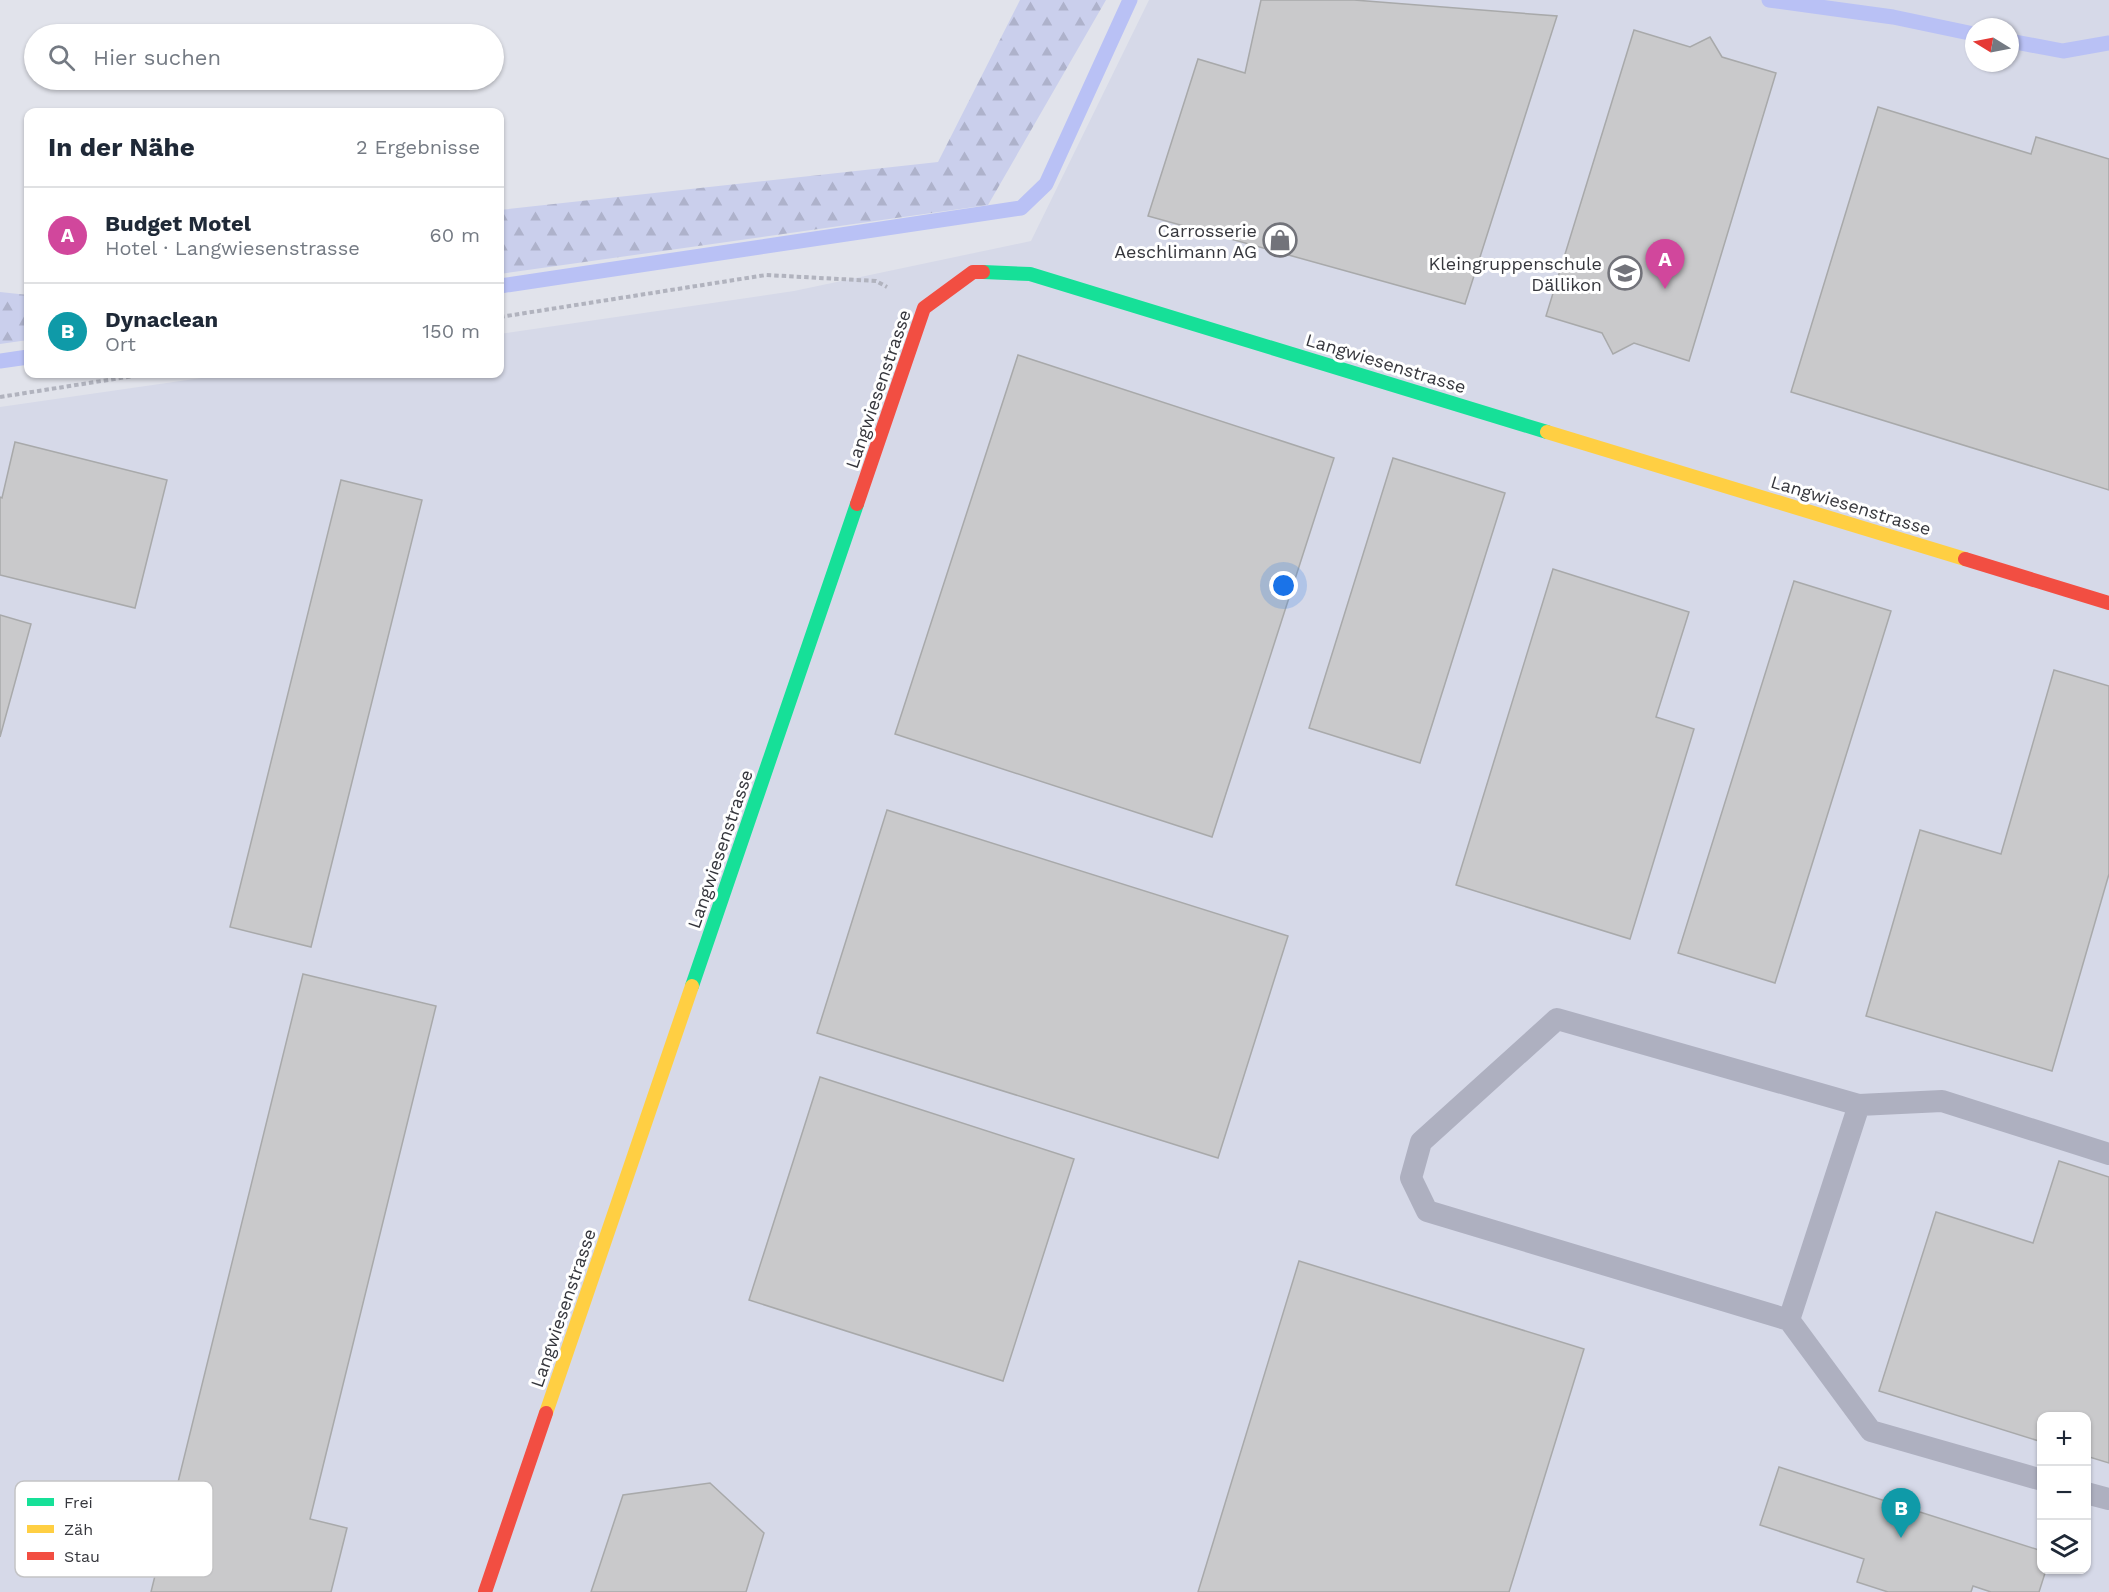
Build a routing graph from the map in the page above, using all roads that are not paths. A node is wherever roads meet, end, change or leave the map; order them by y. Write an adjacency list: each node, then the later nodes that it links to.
1 (2109, 603): 8 (street, Langwiesenstrasse)
2 (1859, 1105): 3 (lane); 4 (lane); 4 (lane)
3 (2109, 1154)
4 (1790, 1320): 5 (lane)
5 (2037, 1479)
6 (2091, 1494): 7 (lane)
7 (2109, 1499)
8 (485, 1592)

